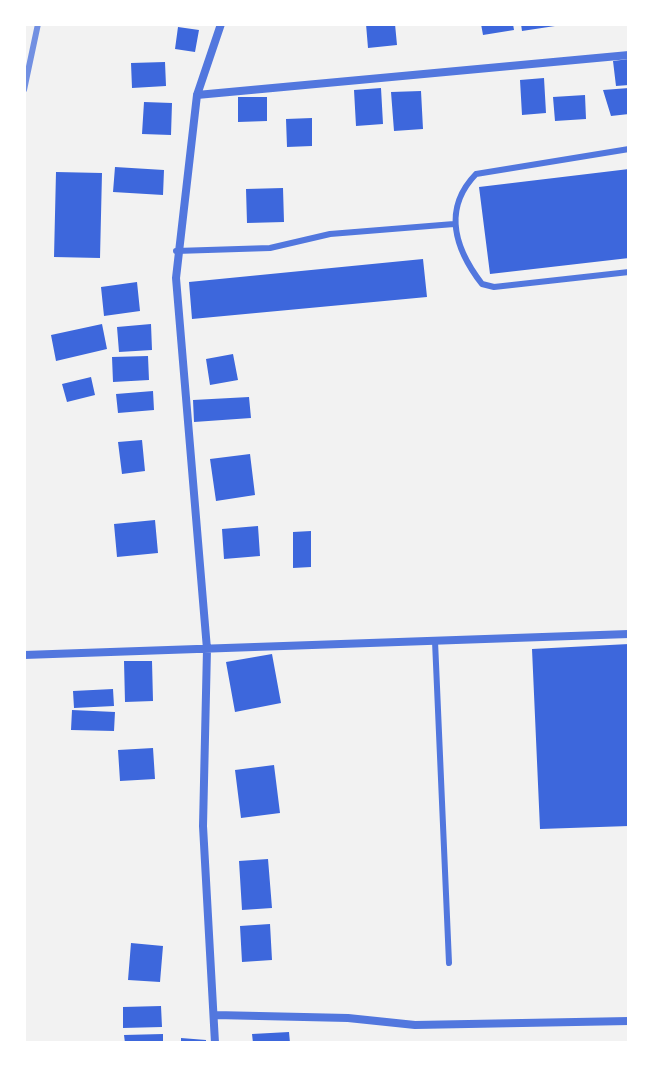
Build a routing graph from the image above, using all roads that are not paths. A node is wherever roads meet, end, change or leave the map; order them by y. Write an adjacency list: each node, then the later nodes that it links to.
1 (221, 24): 3 (street)
2 (629, 55): 3 (street)
3 (197, 95): 6 (street)
4 (629, 149): 5 (lane)
5 (454, 224): 6 (lane); 7 (lane)
6 (176, 251): 10 (street)
7 (629, 272)
8 (629, 634): 9 (street)
9 (435, 641): 10 (street); 12 (lane)
10 (207, 649): 11 (street); 13 (street)
11 (24, 655)
12 (449, 963)
13 (215, 1015): 14 (street); 15 (street)
14 (629, 1021)
15 (215, 1043)

